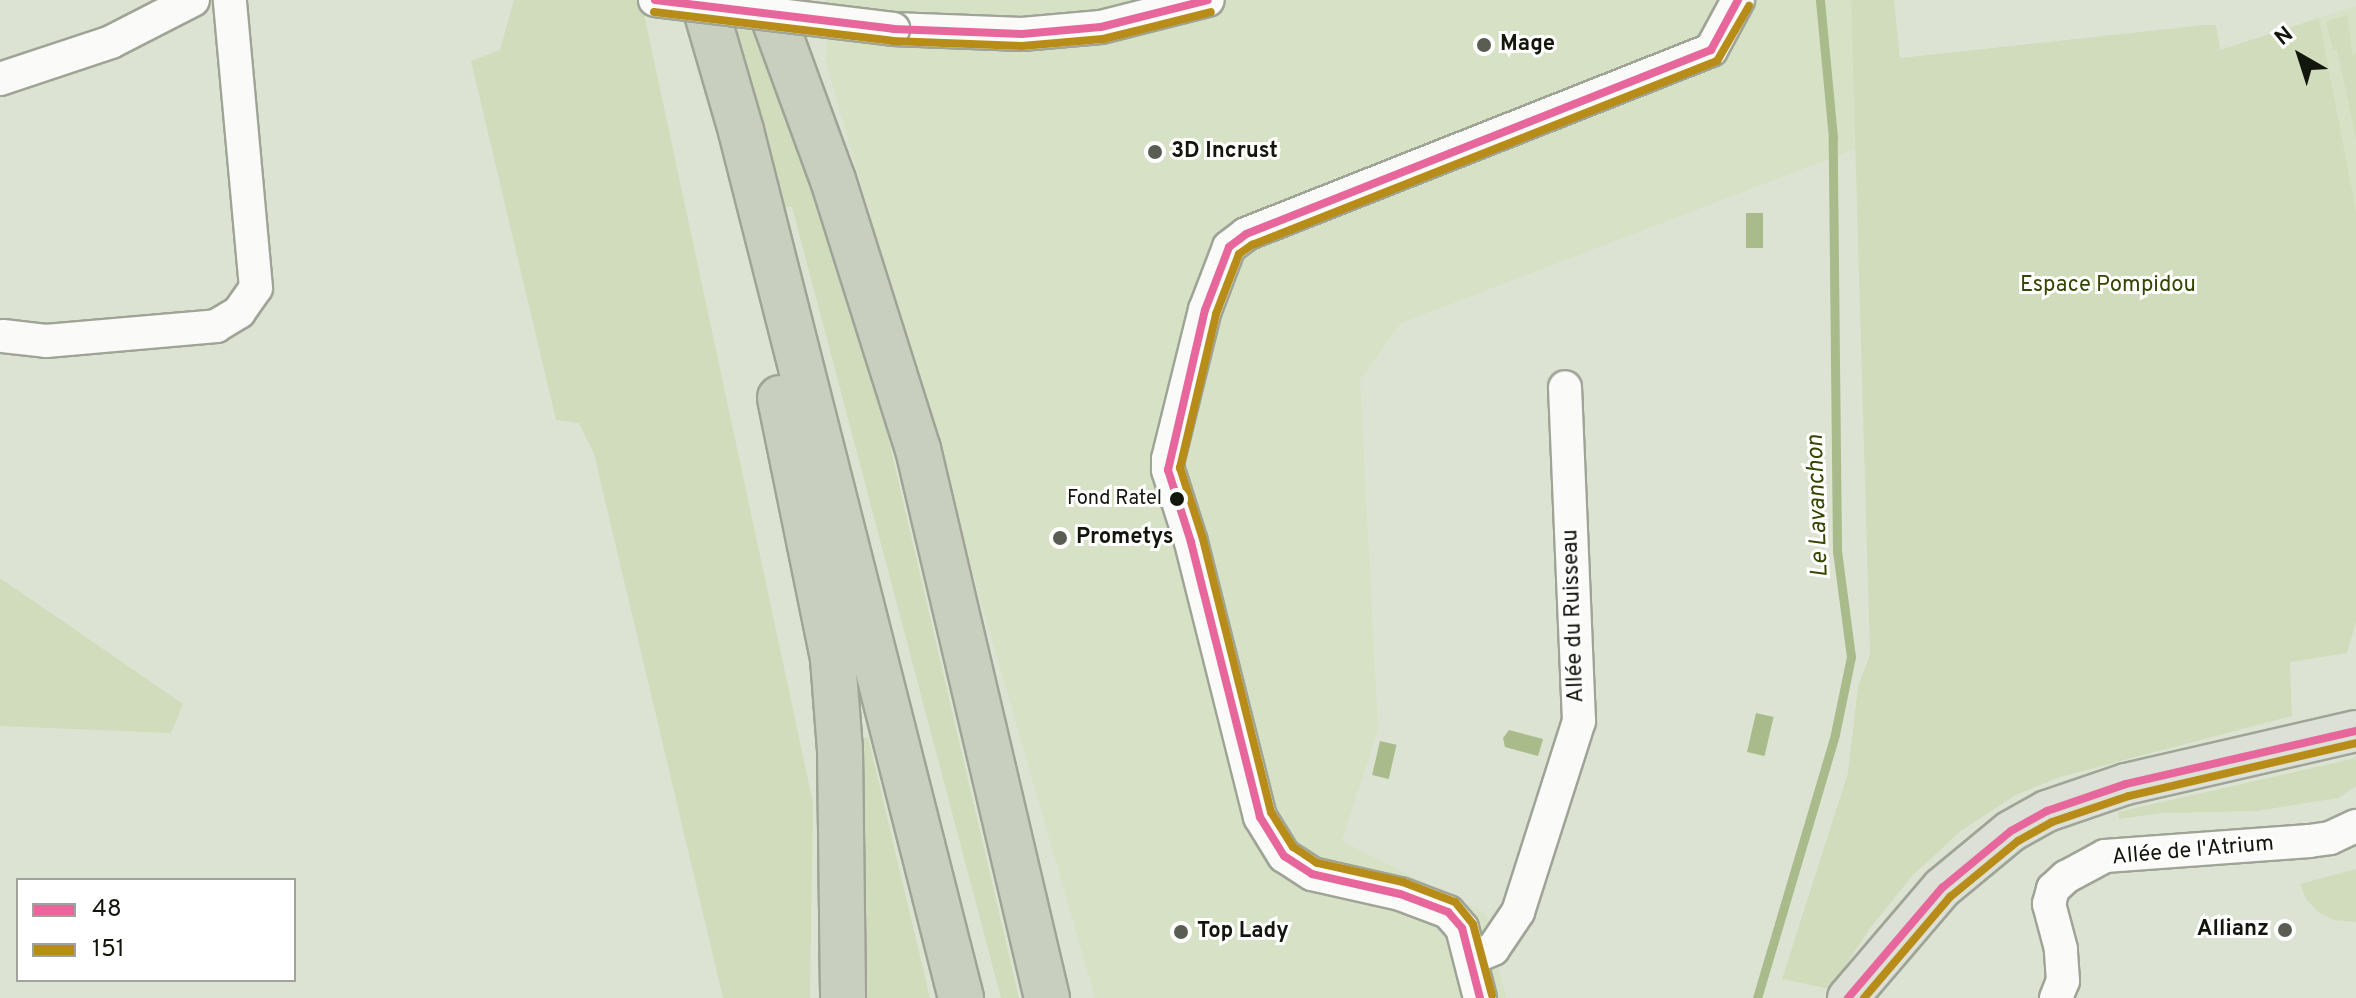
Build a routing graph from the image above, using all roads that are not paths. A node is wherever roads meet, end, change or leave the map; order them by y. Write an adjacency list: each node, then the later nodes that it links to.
1 (193, 0): 8 (street)
2 (230, 0): 10 (street)
3 (655, 0): 6 (street, bridge)
4 (703, 0): 9 (highway)
5 (767, 0): 18 (highway)
6 (1208, 0)
7 (1738, 0): 15 (street)
8 (0, 79)
9 (775, 267): 16 (highway); 17 (highway)
10 (3, 336)
11 (1565, 387): 15 (street, Allée du Ruisseau)
12 (2356, 731): 14 (main road)
13 (2356, 826): 22 (street, Allée de l'Atrium)
14 (1911, 922): 20 (main road); 21 (main road)
15 (1472, 958): 19 (street)
16 (843, 998)
17 (961, 998)
18 (1047, 998)
19 (1480, 998)
20 (1848, 998)
21 (1878, 998)
22 (2056, 998)

